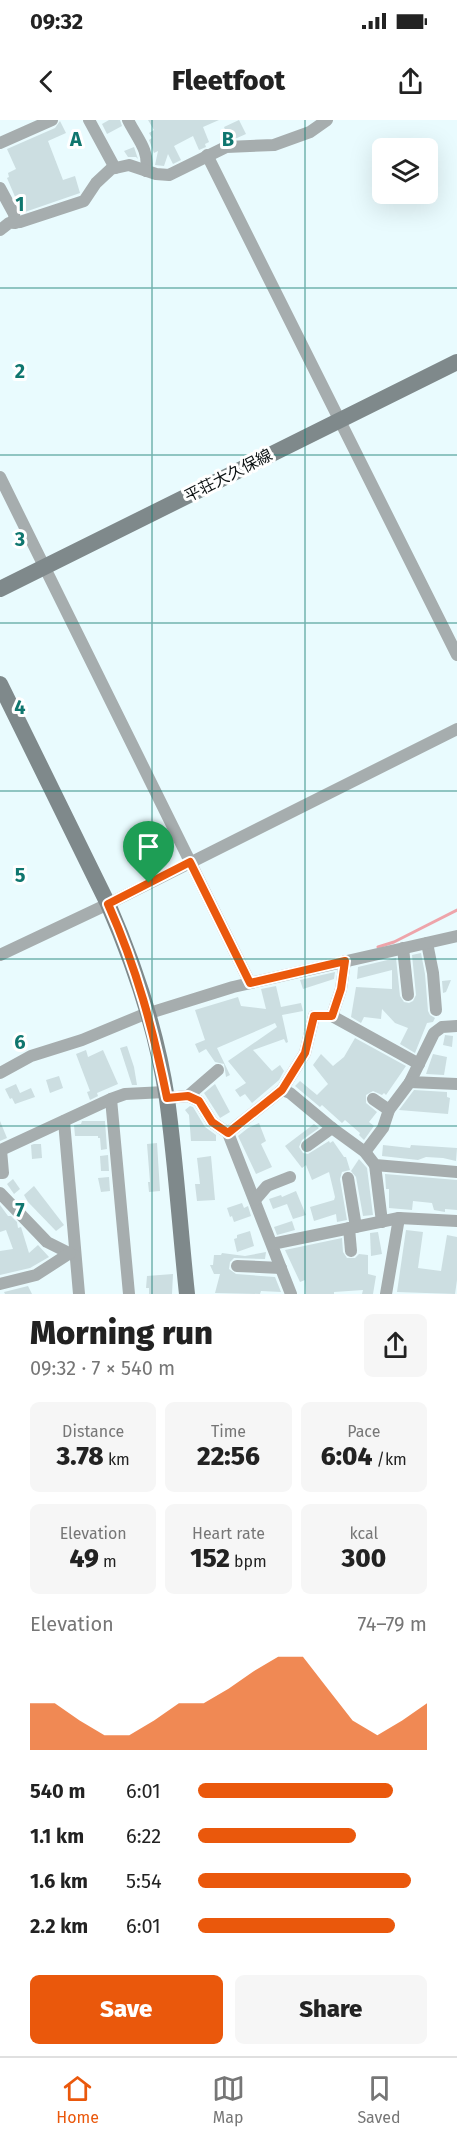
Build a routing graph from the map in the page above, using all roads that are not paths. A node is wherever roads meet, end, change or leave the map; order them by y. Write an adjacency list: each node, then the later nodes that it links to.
1 (52, 120): 5 (street)
2 (89, 120): 7 (street)
3 (128, 120): 8 (street)
4 (327, 120): 6 (street)
5 (0, 143)
6 (207, 155): 8 (street); 13 (street)
7 (115, 168): 8 (street); 10 (street)
8 (146, 171)
9 (0, 188): 10 (street)
10 (15, 222): 11 (street)
11 (0, 230)
12 (457, 362): 13 (street, 平荘大久保線)
13 (340, 419): 15 (street, 平荘大久保線); 17 (street)
14 (0, 477): 15 (street)
15 (46, 568): 16 (street, 平荘大久保線); 20 (street)
16 (0, 589)
17 (457, 655)
18 (0, 684): 21 (street)
19 (457, 729): 20 (street)
20 (190, 862): 21 (street); 27 (street)
21 (108, 904): 25 (street); 30 (street)
22 (457, 936): 23 (street)
23 (427, 943): 24 (street); 29 (street)
24 (403, 948): 26 (street); 28 (street)
25 (0, 955)
26 (345, 961): 27 (street); 31 (street)
27 (250, 983): 30 (street)
28 (408, 995)
29 (436, 1010)
30 (149, 1014): 35 (street); 39 (street)
31 (332, 1016): 33 (street); 38 (street)
32 (457, 1026): 33 (street)
33 (419, 1064): 36 (street)
34 (218, 1070): 40 (street)
35 (0, 1073)
36 (410, 1082): 37 (street); 43 (street)
37 (457, 1084)
38 (282, 1090): 45 (street); 46 (street)
39 (166, 1095): 40 (street); 41 (street); 68 (street)
40 (188, 1096): 46 (street)
41 (111, 1099): 44 (street); 67 (street)
42 (373, 1099): 43 (street)
43 (389, 1110): 48 (street)
44 (64, 1121): 51 (street); 62 (street)
45 (332, 1128): 47 (street); 48 (street)
46 (228, 1133): 55 (street)
47 (308, 1146)
48 (365, 1152): 49 (street)
49 (375, 1165): 50 (street); 58 (street)
50 (457, 1172)
51 (0, 1173)
52 (290, 1177): 55 (street)
53 (348, 1178): 59 (street)
54 (0, 1193): 62 (street)
55 (255, 1200): 60 (street)
56 (399, 1218): 57 (street); 58 (street); 70 (street)
57 (457, 1221)
58 (382, 1222): 59 (street)
59 (352, 1228): 60 (street); 61 (street)
60 (272, 1244): 64 (street)
61 (351, 1251)
62 (73, 1254): 65 (street); 66 (street)
63 (237, 1266): 64 (street)
64 (281, 1268): 69 (street)
65 (0, 1284)
66 (79, 1294)
67 (129, 1294)
68 (187, 1294)
69 (291, 1294)
70 (386, 1294)

